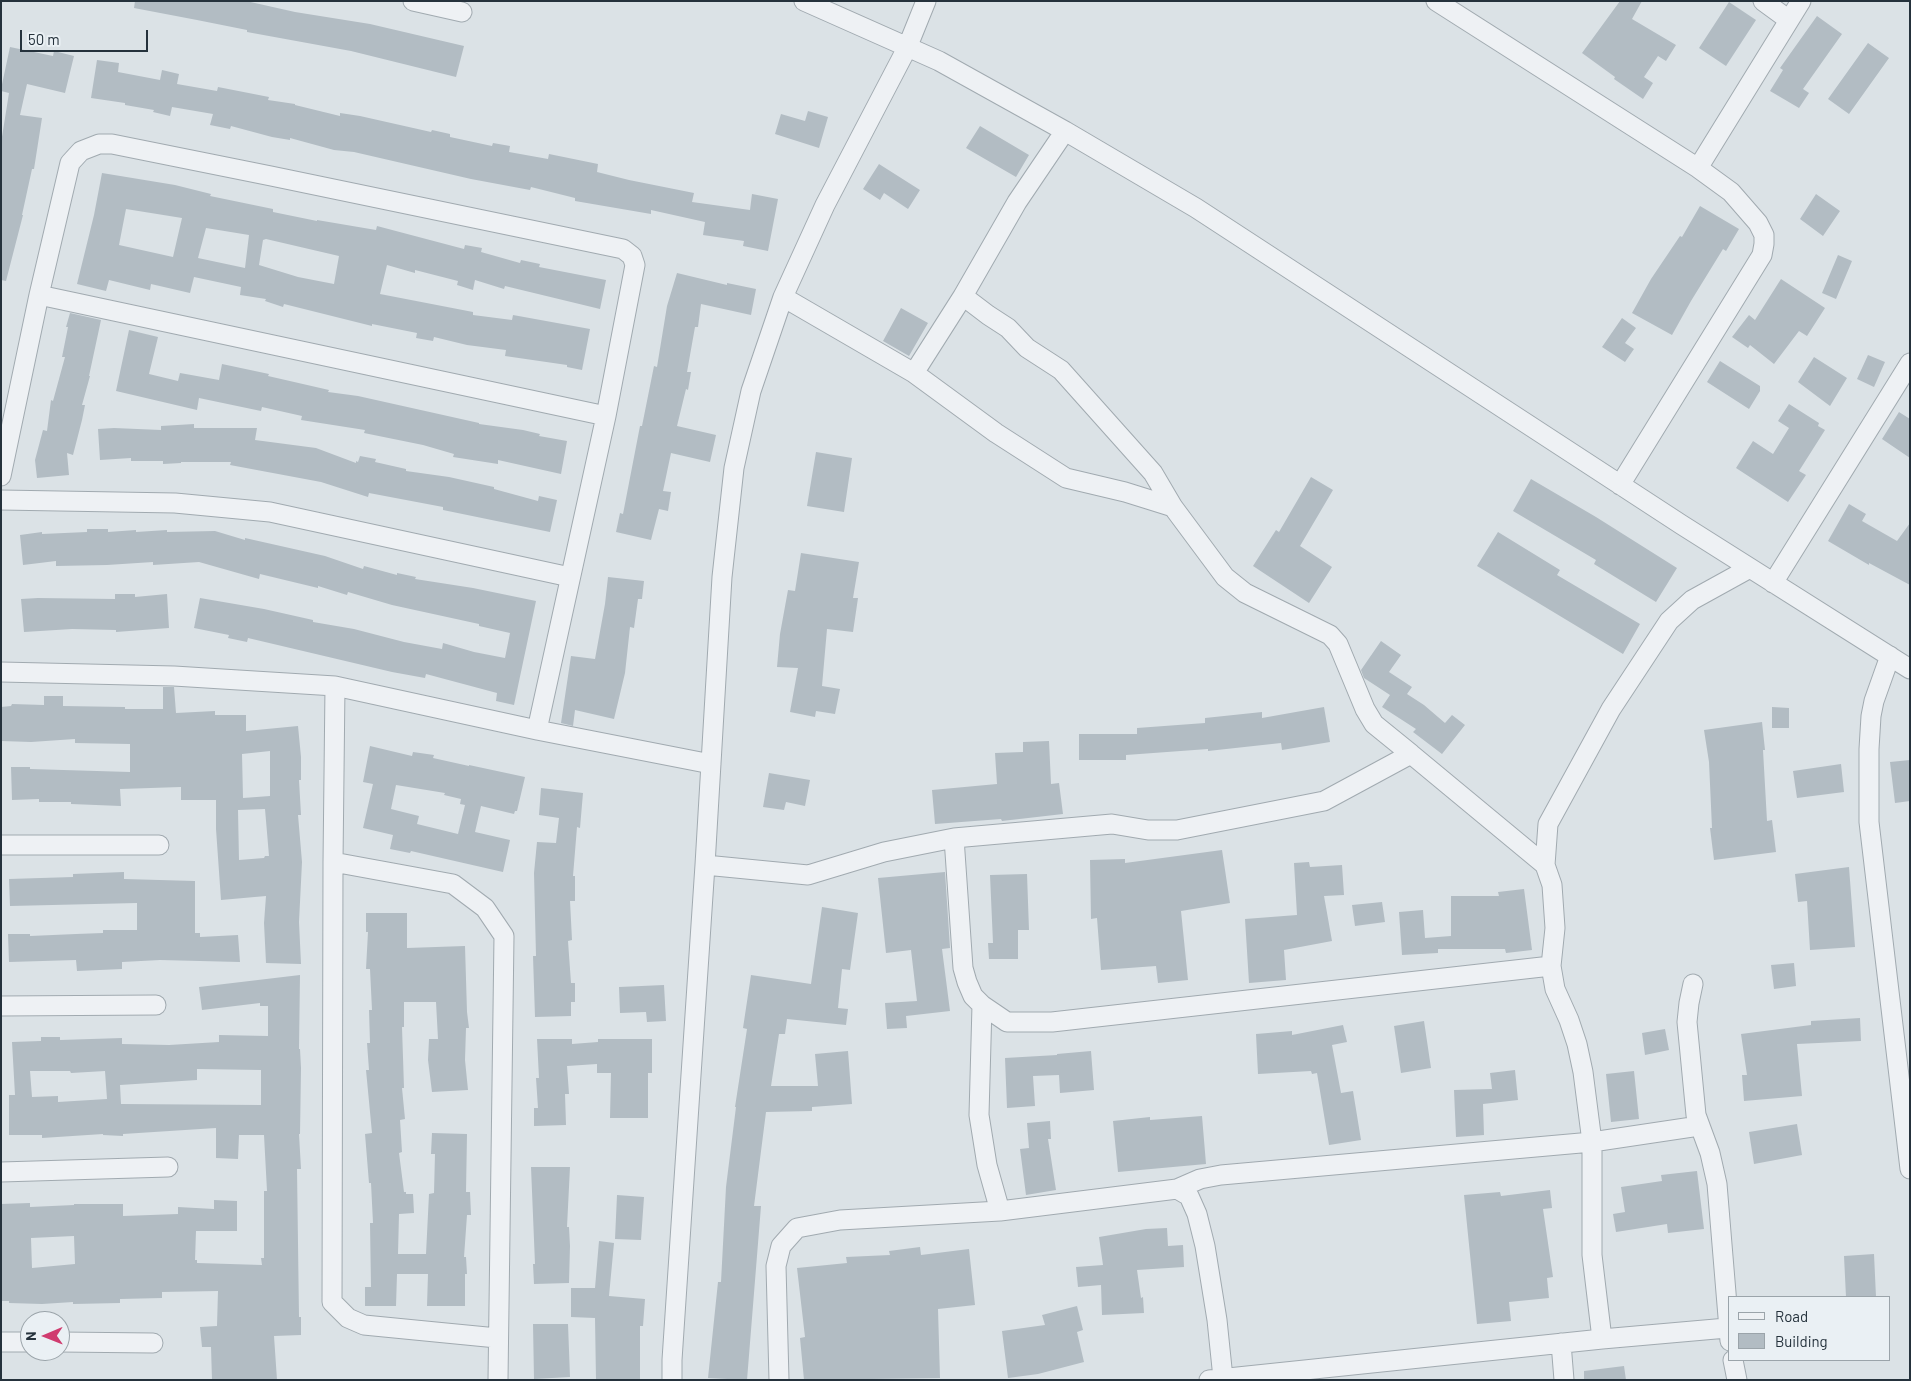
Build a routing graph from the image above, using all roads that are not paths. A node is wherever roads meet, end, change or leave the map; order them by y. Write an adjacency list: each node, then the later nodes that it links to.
1 (413, 1): 7 (street)
2 (804, 1): 9 (street)
3 (926, 1): 9 (street)
4 (1436, 1): 11 (street)
5 (1763, 1): 8 (street)
6 (1801, 1): 8 (street)
7 (462, 12)
8 (1788, 20): 11 (street)
9 (907, 48): 10 (street); 14 (street)
10 (1065, 130): 13 (street); 19 (street)
11 (1698, 168): 19 (street)
12 (39, 295): 17 (street); 17 (street); 18 (street)
13 (963, 296): 16 (street); 21 (street)
14 (783, 297): 16 (street); 31 (street)
15 (1910, 363): 24 (street)
16 (914, 373): 21 (street)
17 (606, 416): 23 (street)
18 (1, 476)
19 (1620, 484): 22 (street)
20 (1, 500): 23 (street)
21 (1173, 507): 30 (street)
22 (1750, 568): 24 (street); 37 (street)
23 (570, 577): 29 (street)
24 (1773, 583): 25 (street)
25 (1890, 656): 26 (street); 46 (street)
26 (1910, 669)
27 (1, 672): 28 (street)
28 (335, 686): 29 (street); 35 (street)
29 (536, 730): 31 (street)
30 (1411, 754): 32 (street); 37 (street)
31 (710, 764): 36 (street)
32 (954, 838): 36 (street); 41 (street)
33 (1, 845): 34 (street)
34 (159, 845)
35 (332, 862): 52 (street); 52 (street)
36 (705, 865): 63 (street)
37 (1545, 865): 38 (street)
38 (1551, 966): 41 (street); 44 (street)
39 (1693, 984): 43 (street)
40 (156, 1005): 42 (street)
41 (982, 1005): 49 (street)
42 (1, 1006)
43 (1699, 1126): 44 (street); 50 (street)
44 (1592, 1142): 48 (street); 53 (street)
45 (168, 1167): 47 (street)
46 (1910, 1169)
47 (1, 1172)
48 (1177, 1189): 49 (street); 61 (street)
49 (1000, 1210): 64 (street)
50 (1728, 1322)
51 (1728, 1335): 53 (street)
52 (497, 1338): 62 (street)
53 (1602, 1338): 58 (street)
54 (1, 1342): 55 (street)
55 (20, 1342)
56 (70, 1342): 57 (street)
57 (152, 1343)
58 (1561, 1343): 60 (street); 65 (street)
59 (1733, 1361): 66 (street)
60 (1368, 1371): 61 (street)
61 (1216, 1379)
62 (498, 1380)
63 (672, 1380)
64 (780, 1380)
65 (1564, 1380)
66 (1737, 1380)

